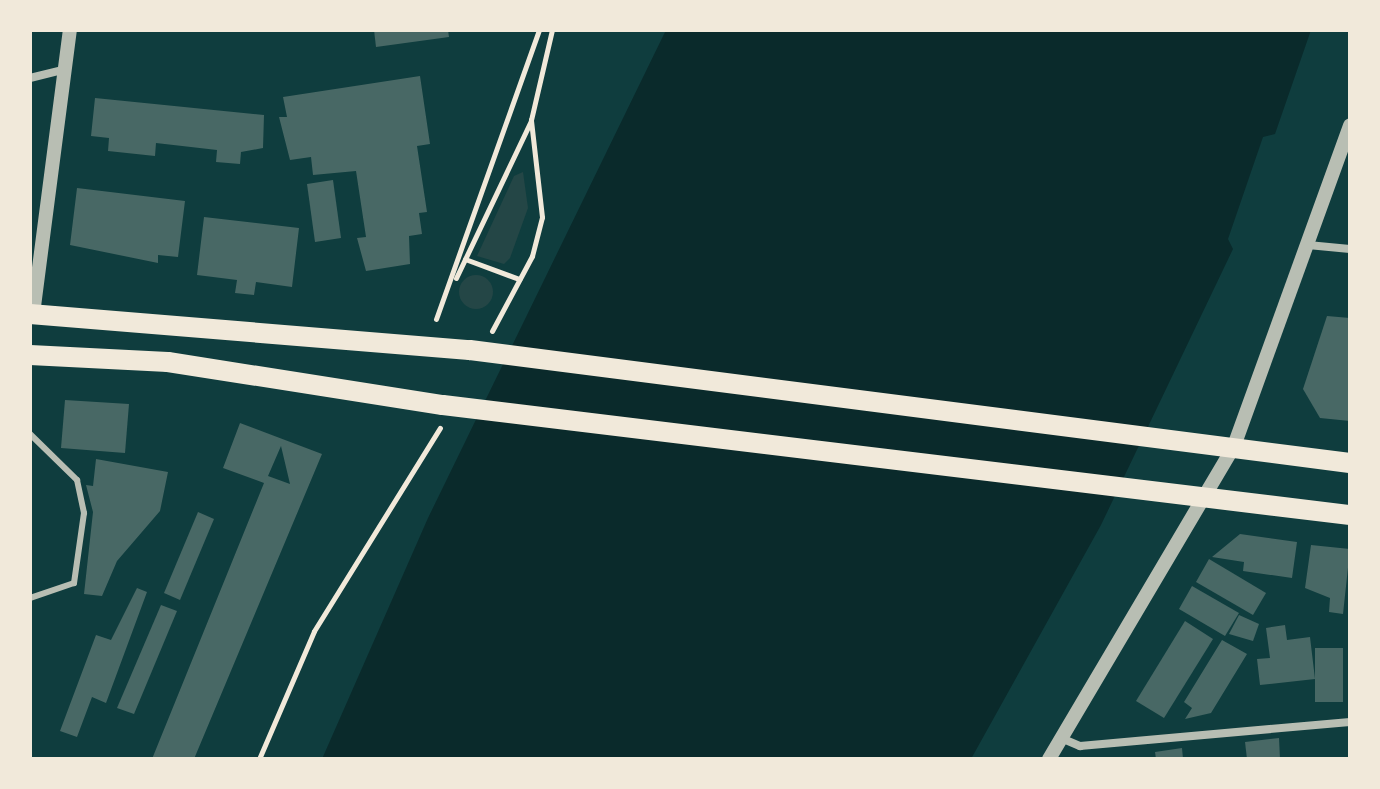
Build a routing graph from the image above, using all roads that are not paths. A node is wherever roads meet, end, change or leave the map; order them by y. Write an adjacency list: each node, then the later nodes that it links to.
1 (70, 30): 2 (street)
2 (65, 69): 3 (street); 7 (street)
3 (30, 78)
4 (1350, 125): 5 (street)
5 (1308, 245): 6 (street); 10 (street)
6 (1350, 249)
7 (31, 314): 10 (main road)
8 (30, 355): 12 (main road)
9 (30, 434): 14 (lane)
10 (1234, 446): 11 (main road); 12 (street)
11 (1350, 463)
12 (1206, 499): 13 (main road); 16 (street)
13 (1350, 515)
14 (30, 598)
15 (1350, 722): 16 (street)
16 (1061, 738): 17 (street)
17 (1049, 759)

